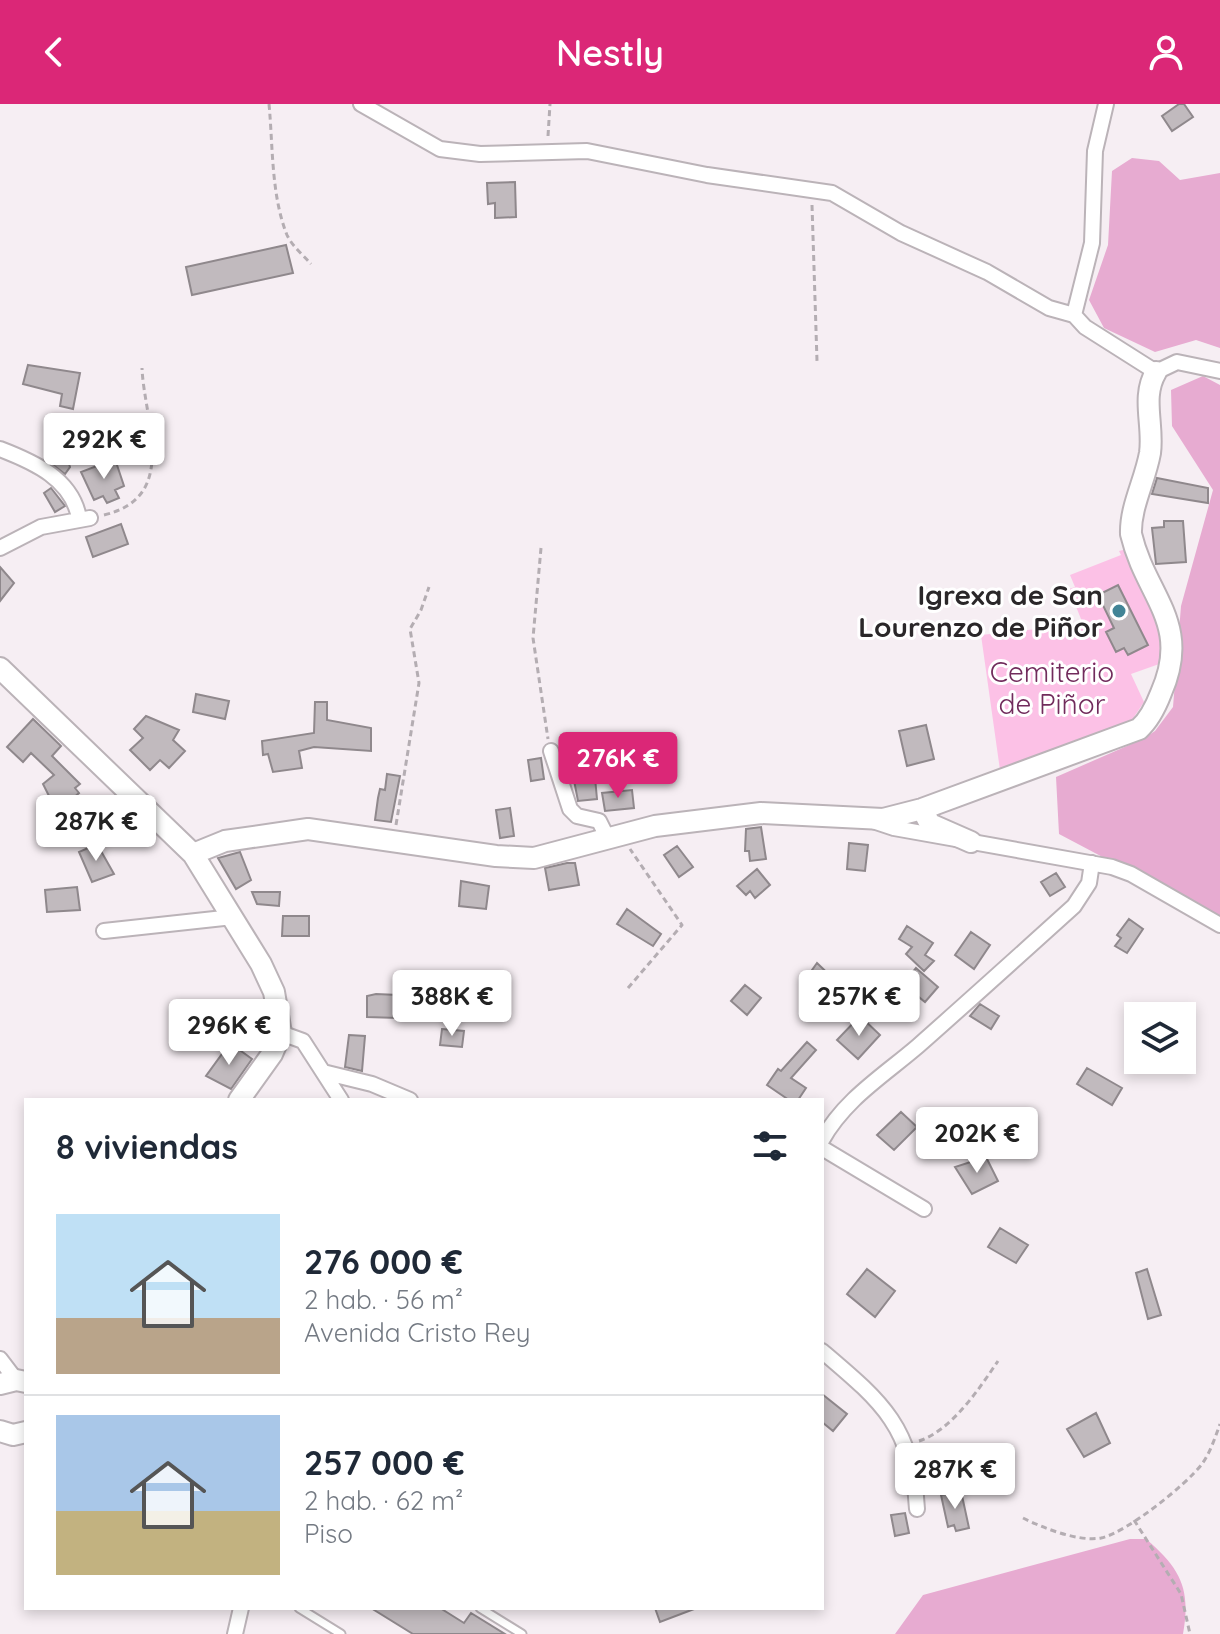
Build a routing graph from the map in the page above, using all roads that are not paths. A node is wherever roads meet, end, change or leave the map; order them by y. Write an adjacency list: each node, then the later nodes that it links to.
1 (361, 104): 3 (street)
2 (1106, 104): 3 (street)
3 (1074, 315): 5 (street)
4 (1220, 371): 5 (street)
5 (1156, 372): 10 (street)
6 (0, 449): 7 (street)
7 (0, 548)
8 (0, 668): 14 (street)
9 (551, 751): 12 (street)
10 (922, 809): 11 (street); 13 (street)
11 (869, 820): 12 (street); 13 (street)
12 (616, 836): 14 (street)
13 (971, 842): 15 (street)
14 (193, 854): 16 (street)
15 (1092, 863): 17 (street); 24 (street)
16 (233, 917): 18 (street); 19 (street)
17 (1220, 925)
18 (104, 931)
19 (281, 1033): 20 (street); 21 (street)
20 (323, 1072): 22 (street); 23 (street)
21 (240, 1098)
22 (340, 1098)
23 (405, 1098)
24 (824, 1137)
25 (824, 1149): 26 (street)
26 (924, 1209)
27 (824, 1353): 32 (street)
28 (0, 1359): 29 (street)
29 (19, 1382)
30 (24, 1432): 31 (street)
31 (1, 1435)
32 (917, 1509)
33 (241, 1610): 36 (street)
34 (302, 1610): 37 (lane)
35 (483, 1610): 38 (lane)
36 (235, 1634)
37 (341, 1634)
38 (522, 1634)

